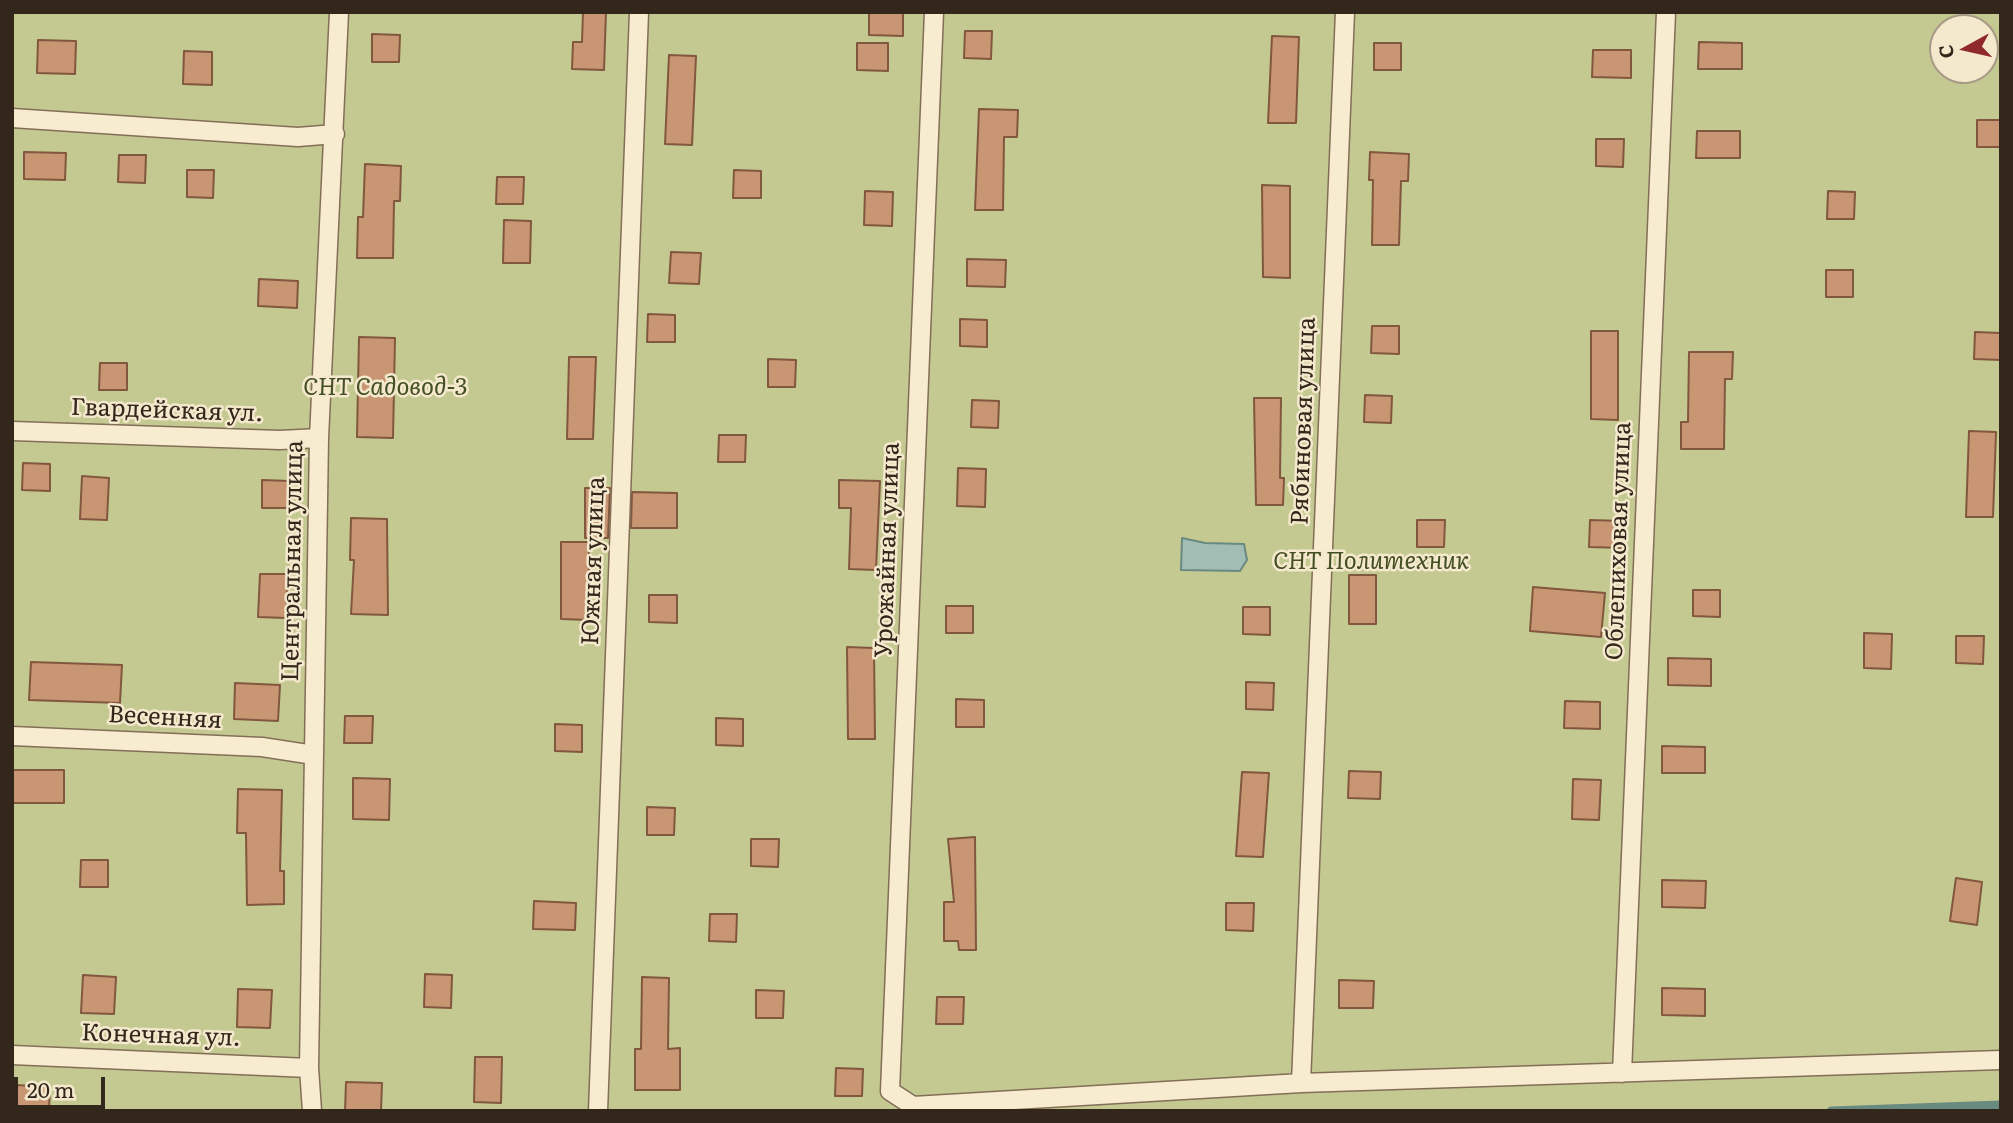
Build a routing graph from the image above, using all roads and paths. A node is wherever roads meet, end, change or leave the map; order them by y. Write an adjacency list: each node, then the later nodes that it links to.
1 (339, 12): 7 (lane, Центральная улица)
2 (639, 12): 18 (lane, Южная улица)
3 (934, 12): 16 (lane, Урожайная улица)
4 (1345, 12): 16 (lane, Рябиновая улица)
5 (1666, 12): 15 (lane, Облепиховая улица)
6 (12, 118): 7 (lane)
7 (335, 134): 9 (lane, Центральная улица)
8 (12, 430): 9 (lane, Гвардейская ул.)
9 (319, 438): 11 (lane, Центральная улица)
10 (12, 736): 11 (lane, Весенняя)
11 (314, 755): 14 (lane, Центральная улица)
12 (12, 1055): 14 (lane, Конечная ул.)
13 (2001, 1060): 15 (lane)
14 (309, 1068): 17 (lane, Центральная улица)
15 (1622, 1073): 16 (lane)
16 (1301, 1083)
17 (312, 1111)
18 (598, 1111)

